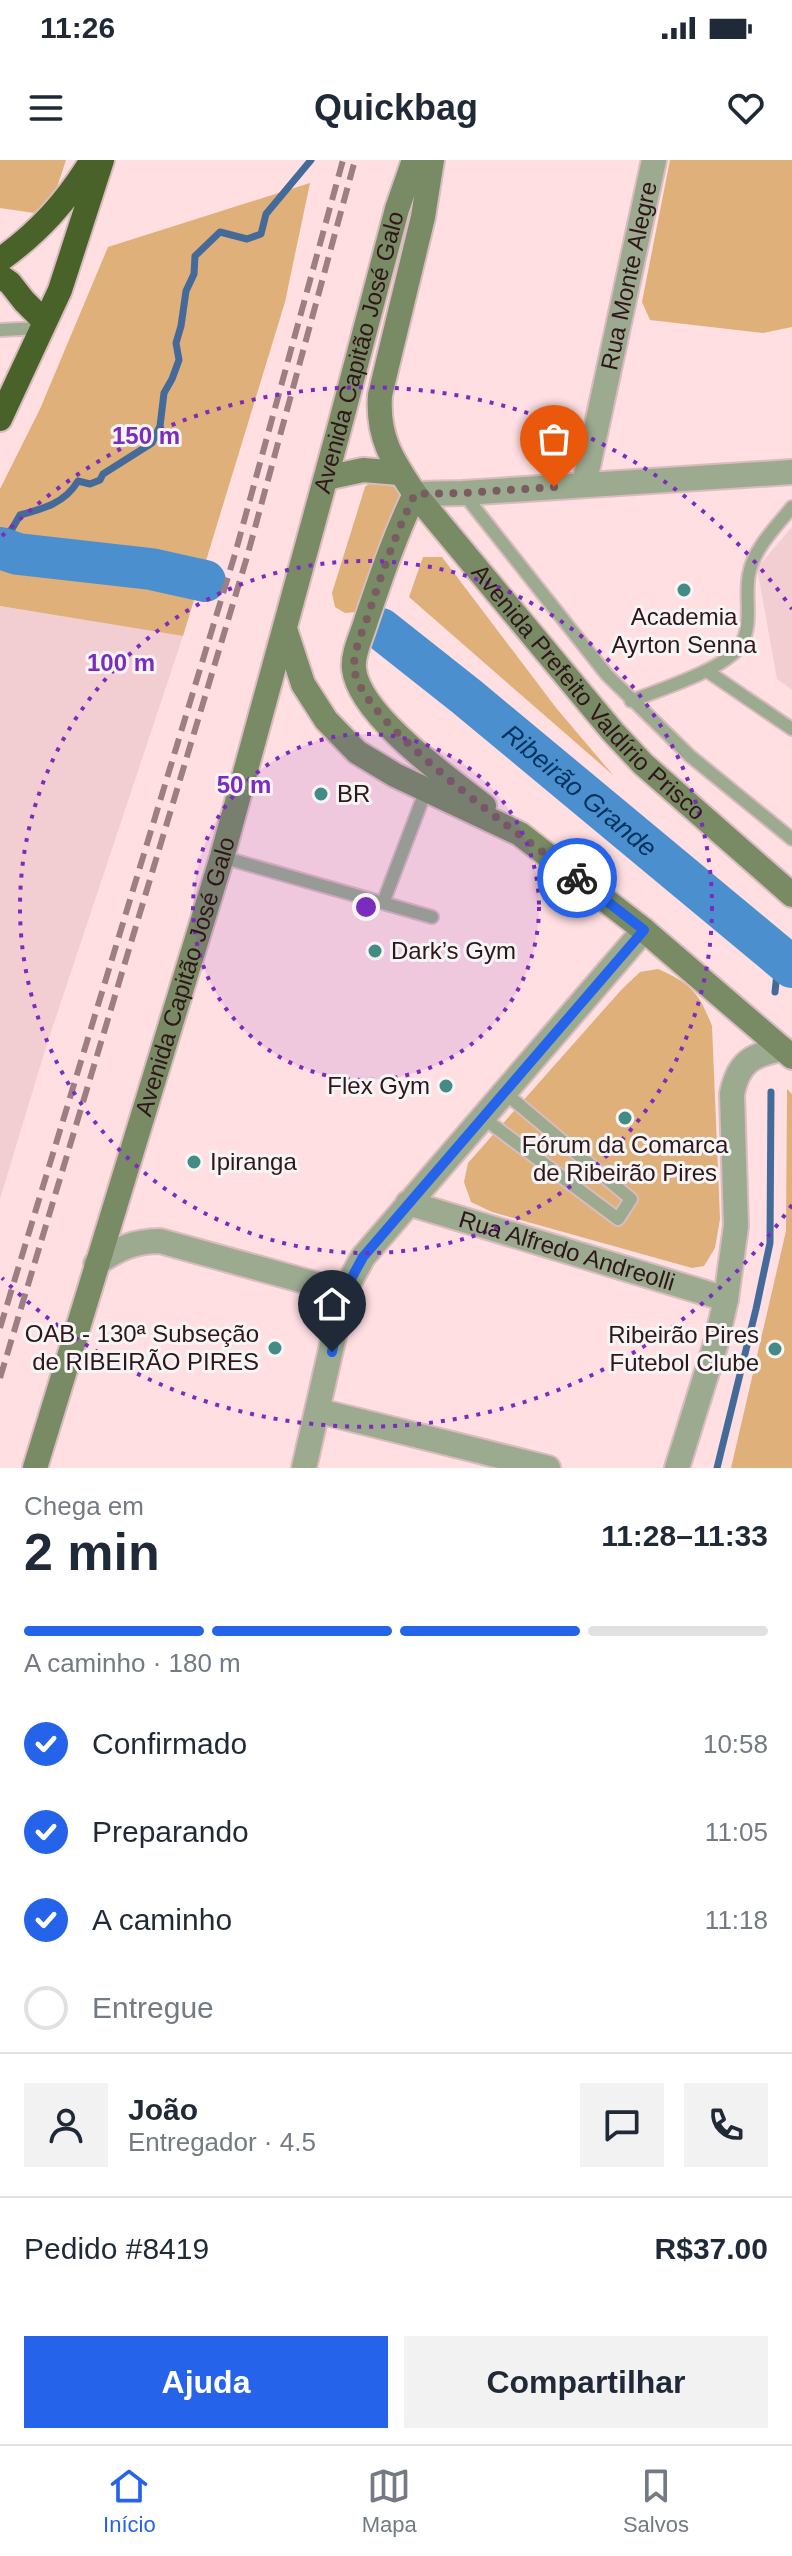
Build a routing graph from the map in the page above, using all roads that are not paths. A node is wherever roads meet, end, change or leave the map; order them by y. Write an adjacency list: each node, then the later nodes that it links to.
1 (92, 160): 6 (highway)
2 (102, 160): 8 (highway)
3 (414, 160): 13 (main road, Avenida Capitão José Galo)
4 (432, 160): 12 (main road, Avenida Capitão José Galo)
5 (654, 160): 14 (street, Rua Monte Alegre)
6 (0, 260)
7 (0, 276): 8 (highway)
8 (43, 325): 9 (lane); 10 (highway)
9 (0, 330)
10 (0, 419)
11 (792, 472): 14 (street)
12 (400, 473): 13 (main road); 16 (main road, Avenida Prefeito Valdírio Prisco)
13 (326, 478): 20 (main road, Avenida Capitão José Galo)
14 (584, 485): 15 (street)
15 (463, 493): 16 (street); 22 (lane)
16 (415, 494): 18 (main road, Avenida Prefeito Valdírio Prisco); 19 (main road)
17 (792, 507): 21 (lane)
18 (435, 517): 19 (main road); 28 (main road, Avenida Prefeito Valdírio Prisco)
19 (395, 534): 25 (main road)
20 (285, 629): 24 (main road); 27 (main road, Avenida Capitão José Galo)
21 (707, 671): 22 (lane); 23 (lane)
22 (631, 701): 26 (lane)
23 (792, 729)
24 (426, 790): 25 (main road); 29 (lane)
25 (520, 834): 31 (main road)
26 (792, 839)
27 (222, 857): 29 (lane); 36 (main road, Avenida Capitão José Galo)
28 (792, 895)
29 (383, 903): 30 (lane)
30 (432, 917)
31 (644, 930): 32 (main road); 33 (street)
32 (788, 1053): 38 (street)
33 (504, 1092): 34 (street); 34 (lane)
34 (482, 1117): 35 (street)
35 (408, 1203): 37 (street); 38 (street, Rua Alfredo Andreolli)
36 (96, 1264): 37 (street); 40 (main road, Avenida Capitão José Galo)
37 (344, 1292): 39 (street)
38 (726, 1299): 43 (street)
39 (319, 1411): 41 (street); 42 (street)
40 (35, 1468)
41 (304, 1468)
42 (548, 1468)
43 (677, 1468)

